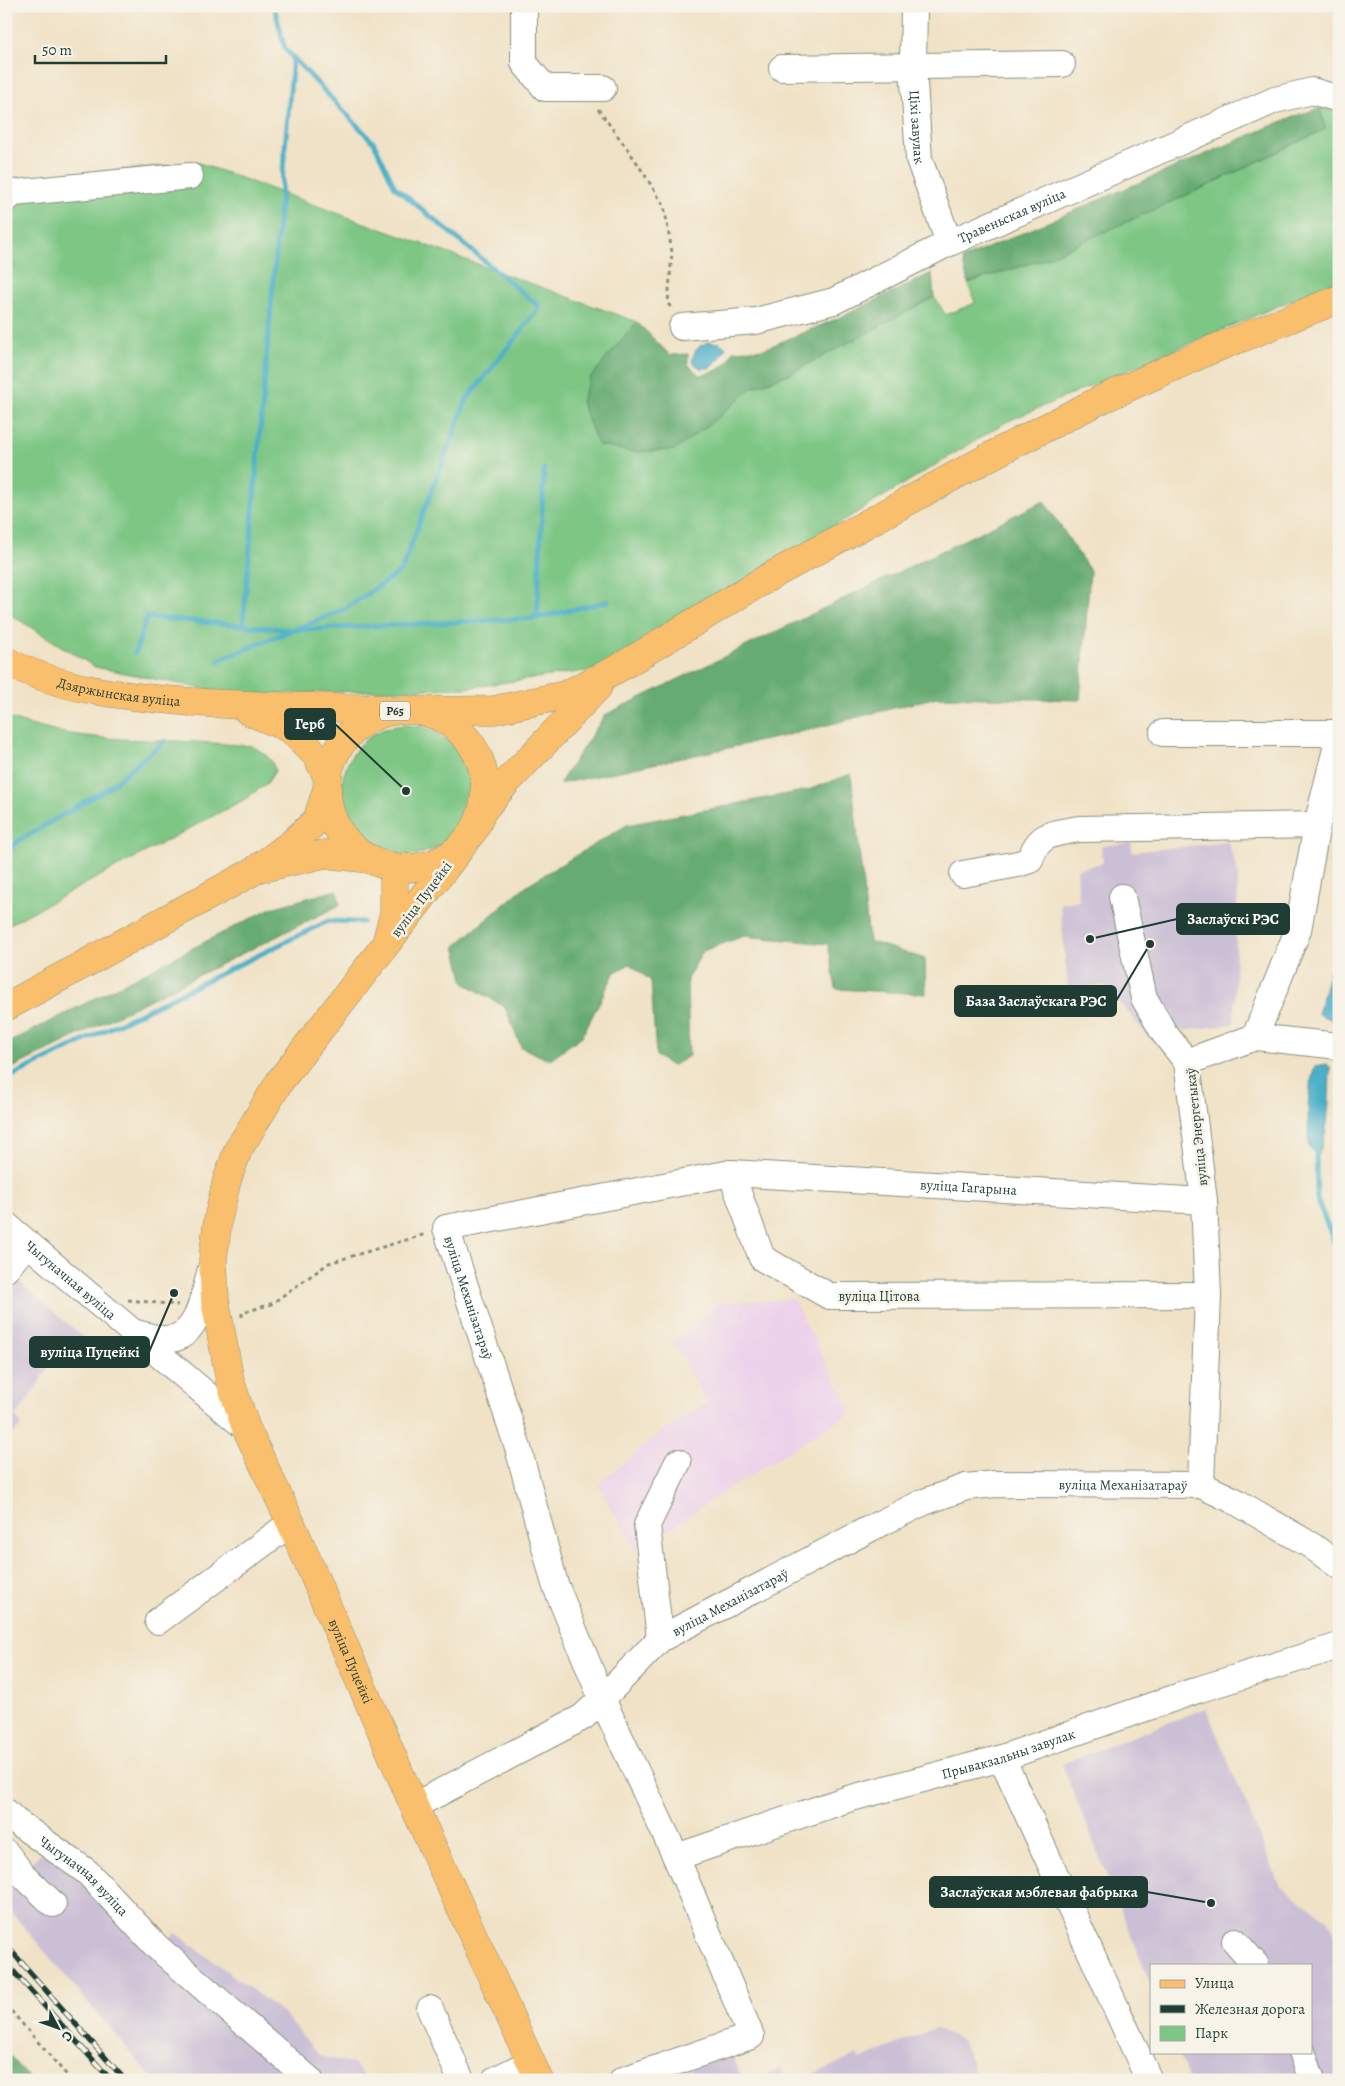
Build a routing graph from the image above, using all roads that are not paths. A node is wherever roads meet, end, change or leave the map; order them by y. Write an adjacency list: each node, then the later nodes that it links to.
1 (524, 6): 6 (street)
2 (914, 6): 4 (street, Ціхі завулак)
3 (1062, 64): 4 (street)
4 (913, 67): 5 (street); 10 (street, Ціхі завулак)
5 (782, 68)
6 (593, 88)
7 (1339, 100): 10 (street, Травеньская вуліца)
8 (190, 176): 9 (street)
9 (6, 199)
10 (949, 244): 12 (street, Травеньская вуліца)
11 (1339, 299): 14 (main road)
12 (682, 327)
13 (6, 661): 15 (main road, Дзяржынская вуліца / Р65)
14 (617, 668): 16 (main road); 20 (main road)
15 (235, 705): 16 (main road, Дзяржынская вуліца / Р65); 19 (main road, Дзяржынская вуліца / Р65)
16 (414, 710): 19 (main road, Р65); 20 (main road, Р65)
17 (1163, 733): 18 (street)
18 (1339, 735): 21 (street)
19 (326, 785): 23 (main road, Р65); 24 (main road, Р65)
20 (483, 810): 22 (main road, Р65)
21 (1317, 825): 25 (street); 29 (street)
22 (459, 850): 23 (main road, Р65); 27 (main road, вуліца Пуцейкі)
23 (382, 864): 24 (main road, Р65); 27 (main road, вуліца Пуцейкі)
24 (254, 871): 28 (main road, Р65)
25 (963, 874)
26 (1122, 897): 31 (street)
27 (384, 949): 36 (main road, вуліца Пуцейкі)
28 (6, 1006)
29 (1256, 1037): 30 (street); 31 (street, вуліца Энергетыкаў)
30 (1339, 1046)
31 (1187, 1062): 33 (street, вуліца Энергетыкаў)
32 (732, 1173): 33 (street, вуліца Гагарына); 38 (street, вуліца Цітова); 48 (street, вуліца Механізатараў)
33 (1204, 1201): 38 (street, вуліца Энергетыкаў)
34 (6, 1225): 35 (street, Чыгуначная вуліца)
35 (27, 1243): 37 (street); 39 (street, Чыгуначная вуліца)
36 (213, 1259): 39 (street); 40 (main road, вуліца Пуцейкі)
37 (6, 1269)
38 (1208, 1295): 42 (street, вуліца Энергетыкаў)
39 (135, 1333): 40 (street, Чыгуначная вуліца)
40 (246, 1428): 43 (main road, вуліца Пуцейкі)
41 (678, 1462): 46 (street)
42 (1200, 1485): 44 (street, вуліца Механізатараў); 46 (street, вуліца Механізатараў)
43 (291, 1523): 45 (street); 50 (main road, вуліца Пуцейкі)
44 (1339, 1566)
45 (158, 1621)
46 (660, 1639): 48 (street, вуліца Механізатараў)
47 (1339, 1646): 49 (street, Прывакзальны завулак)
48 (602, 1699): 50 (street); 53 (street)
49 (1002, 1758): 53 (street, Прывакзальны завулак); 64 (street)
50 (414, 1806): 59 (main road, вуліца Пуцейкі)
51 (6, 1812): 60 (street, Чыгуначная вуліца)
52 (6, 1853): 54 (street)
53 (676, 1857): 63 (street)
54 (53, 1904)
55 (1235, 1941): 56 (street)
56 (1255, 1964)
57 (430, 2009): 61 (street)
58 (1303, 2054): 65 (street)
59 (535, 2071): 62 (street)
60 (310, 2080)
61 (462, 2080)
62 (495, 2080)
63 (623, 2080)
64 (1149, 2080)
65 (1312, 2080)

